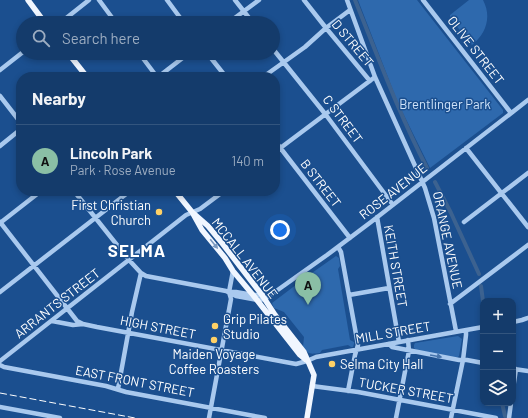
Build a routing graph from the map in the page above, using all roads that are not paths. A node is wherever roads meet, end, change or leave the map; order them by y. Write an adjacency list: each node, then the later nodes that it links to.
1 (28, 0): 12 (main road)
2 (89, 0): 13 (street)
3 (99, 0): 14 (street)
4 (167, 0): 15 (street)
5 (235, 0): 11 (street)
6 (258, 0): 11 (street)
7 (304, 0): 18 (street, D STREET)
8 (347, 0): 10 (street, ORANGE AVENUE)
9 (423, 0): 36 (street, OLIVE STREET)
10 (350, 10): 18 (street); 32 (street, ORANGE AVENUE)
11 (244, 11): 16 (street); 17 (street)
12 (40, 16)
13 (69, 16)
14 (111, 16)
15 (179, 16)
16 (237, 16)
17 (248, 16)
18 (326, 28): 25 (street); 33 (street, D STREET)
19 (16, 57): 26 (street)
20 (280, 58): 25 (street, C STREET)
21 (74, 60): 27 (main road)
22 (144, 60): 28 (street)
23 (180, 60): 29 (street)
24 (213, 60): 30 (street)
25 (283, 62): 31 (street); 37 (street, C STREET)
26 (0, 70)
27 (83, 72)
28 (153, 72)
29 (164, 72)
30 (222, 72)
31 (270, 72)
32 (375, 78): 33 (street); 44 (street, ORANGE AVENUE)
33 (370, 81): 37 (street)
34 (0, 96): 38 (street)
35 (528, 100): 36 (street, ROSE AVENUE)
36 (511, 113): 42 (street, ROSE AVENUE)
37 (326, 115): 41 (street); 51 (street, C STREET)
38 (16, 117)
39 (16, 133): 40 (street)
40 (0, 146)
41 (280, 148): 58 (street, B STREET)
42 (466, 148): 44 (street, ROSE AVENUE); 45 (street)
43 (528, 173): 45 (street)
44 (423, 182): 51 (street, ROSE AVENUE); 71 (street, ORANGE AVENUE)
45 (502, 193): 55 (street); 57 (street)
46 (35, 196): 56 (street)
47 (78, 196): 54 (street)
48 (124, 196): 54 (street)
49 (179, 196): 52 (main road, MCCALL AVENUE)
50 (217, 196): 52 (street, ARRANTS STREET)
51 (393, 205): 53 (street, ROSE AVENUE)
52 (192, 212): 61 (street, ARRANTS STREET); 63 (main road, MCCALL AVENUE, one-way to 63); 69 (main road, MCCALL AVENUE)
53 (376, 217): 58 (street, ROSE AVENUE); 65 (street, KEITH STREET)
54 (96, 218): 61 (street); 62 (street)
55 (464, 222)
56 (0, 223): 62 (street)
57 (528, 227)
58 (350, 238): 60 (street, ROSE AVENUE)
59 (528, 245): 71 (street)
60 (338, 247): 68 (street); 69 (street, ROSE AVENUE)
61 (129, 260): 64 (street); 72 (street, ARRANTS STREET)
62 (34, 266): 66 (street); 72 (street)
63 (233, 271): 67 (street); 70 (main road, MCCALL AVENUE)
64 (141, 273): 67 (street); 79 (street)
65 (389, 288): 68 (street); 82 (street, KEITH STREET)
66 (0, 292)
67 (229, 292): 70 (street); 85 (street)
68 (349, 296): 84 (street)
69 (265, 297): 70 (street); 89 (main road, MCCALL AVENUE)
70 (255, 298): 89 (main road, MCCALL AVENUE)
71 (450, 304): 80 (street, ORANGE AVENUE)
72 (67, 308): 74 (street, ARRANTS STREET); 76 (street)
73 (528, 318): 75 (street)
74 (52, 321): 76 (street, HIGH STREET); 88 (street, ARRANTS STREET)
75 (516, 321)
76 (82, 324): 79 (street, HIGH STREET)
77 (480, 328): 78 (street, MILL STREET)
78 (466, 330): 80 (street, MILL STREET); 87 (street)
79 (128, 332): 85 (street, HIGH STREET); 95 (street)
80 (456, 332): 81 (street, MILL STREET)
81 (408, 340): 82 (street, MILL STREET); 86 (street)
82 (399, 342): 83 (street, MILL STREET)
83 (389, 344): 84 (street, MILL STREET); 86 (street)
84 (357, 349): 89 (street, MILL STREET); 96 (street)
85 (221, 350): 89 (street, HIGH STREET); 100 (street)
86 (409, 351): 87 (street, one-way to 87); 97 (street)
87 (463, 360): 90 (street); 101 (street)
88 (0, 361)
89 (307, 361): 94 (main road)
90 (480, 362)
91 (0, 365): 95 (street, EAST FRONT STREET)
92 (516, 369): 93 (street)
93 (528, 372)
94 (312, 386): 96 (street, TUCKER STREET); 105 (main road)
95 (118, 389): 100 (street, EAST FRONT STREET)
96 (348, 391): 97 (street, TUCKER STREET)
97 (400, 400): 101 (street, TUCKER STREET); 106 (street)
98 (511, 406): 109 (street)
99 (0, 407): 102 (street)
100 (211, 407): 103 (street); 104 (street, EAST FRONT STREET)
101 (453, 410): 107 (street); 108 (street, TUCKER STREET)
102 (60, 418)
103 (208, 418)
104 (265, 418)
105 (307, 418)
106 (396, 418)
107 (451, 418)
108 (496, 418)
109 (509, 418)

